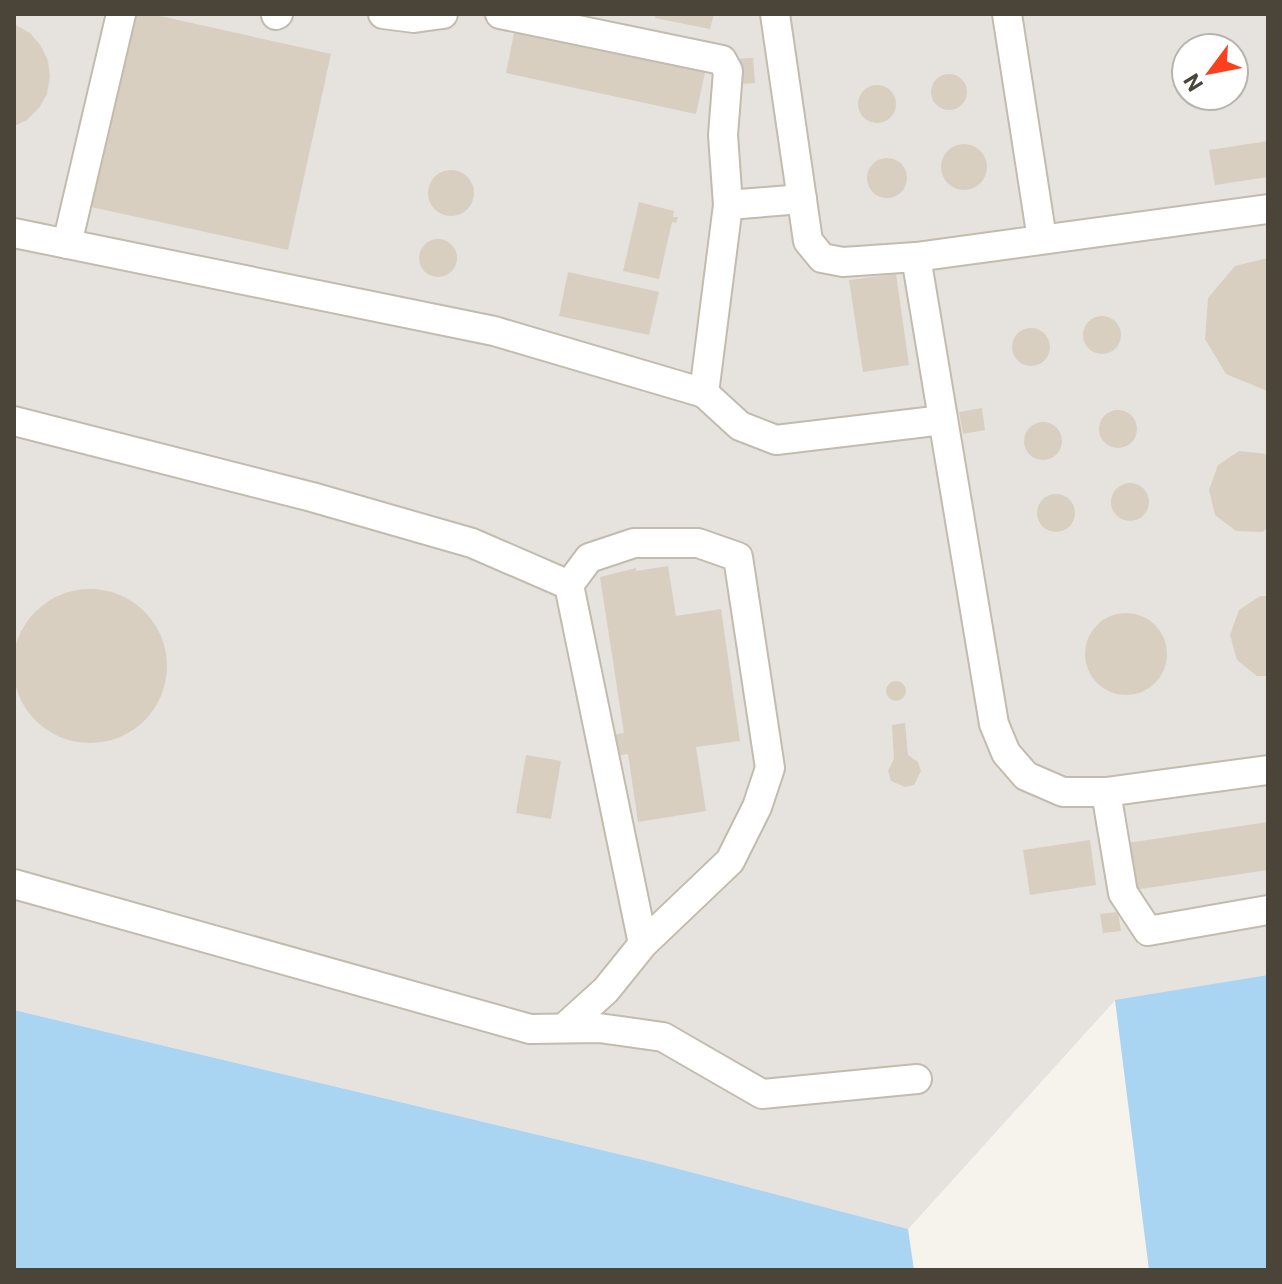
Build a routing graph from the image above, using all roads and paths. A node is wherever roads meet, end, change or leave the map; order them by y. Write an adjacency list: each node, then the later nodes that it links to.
1 (121, 14): 12 (lane)
2 (383, 14): 3 (lane)
3 (443, 14)
4 (500, 14): 8 (lane)
5 (775, 14): 7 (lane)
6 (1007, 14): 11 (lane)
7 (802, 199): 8 (lane); 13 (lane)
8 (728, 205): 14 (lane)
9 (1268, 209): 11 (lane)
10 (14, 233): 12 (lane)
11 (1042, 239): 13 (lane)
12 (67, 244): 14 (lane)
13 (916, 257): 15 (lane)
14 (704, 393): 15 (lane)
15 (943, 420): 19 (lane)
16 (14, 421): 17 (lane)
17 (569, 585): 22 (lane); 22 (lane)
18 (1268, 770): 19 (lane)
19 (1106, 792): 21 (lane)
20 (14, 884): 23 (lane)
21 (1268, 910)
22 (643, 944): 23 (lane)
23 (564, 1028): 24 (lane)
24 (917, 1079)

